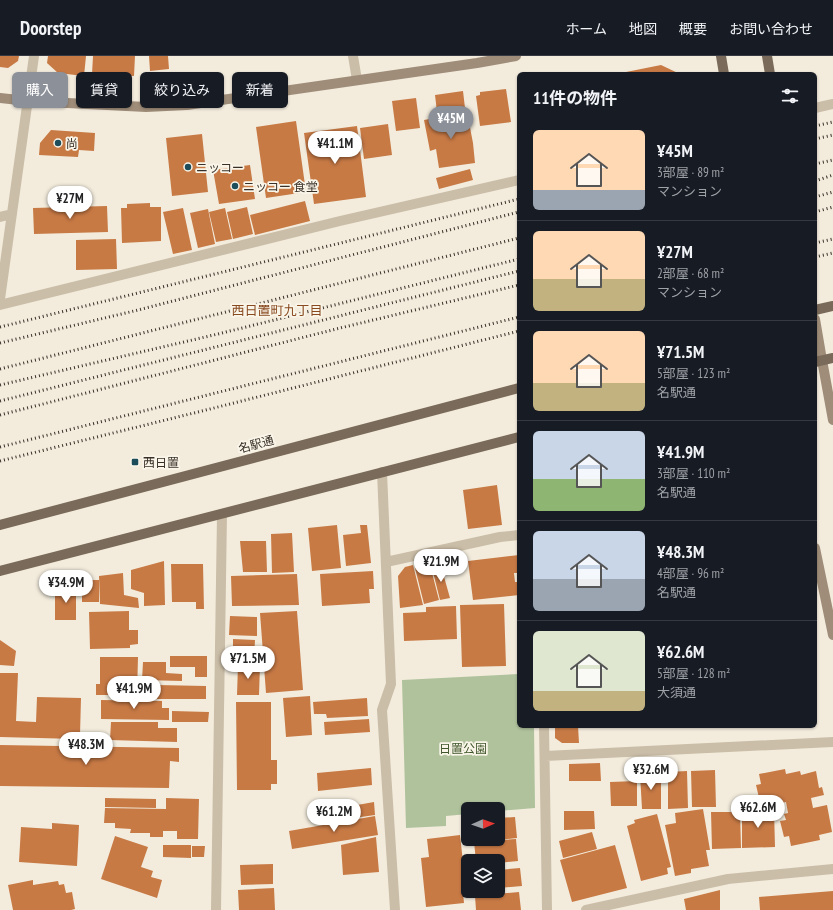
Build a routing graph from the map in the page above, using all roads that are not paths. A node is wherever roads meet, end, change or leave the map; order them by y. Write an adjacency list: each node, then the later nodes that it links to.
1 (34, 56): 7 (street)
2 (353, 56): 10 (street)
3 (516, 56): 6 (street)
4 (721, 56): 8 (main road)
5 (767, 56): 9 (main road)
6 (477, 60): 10 (street)
7 (32, 72)
8 (724, 72)
9 (770, 72)
10 (356, 80): 13 (street)
11 (0, 98): 12 (street)
12 (12, 99)
13 (68, 103)
14 (833, 104): 16 (street)
15 (27, 108): 18 (street)
16 (817, 108)
17 (517, 180): 21 (street)
18 (12, 214): 19 (street); 20 (street)
19 (0, 217)
20 (0, 298)
21 (0, 305)
22 (833, 306): 23 (main road)
23 (817, 310)
24 (817, 347): 26 (street)
25 (833, 358): 26 (main road)
26 (818, 361): 28 (street)
27 (517, 389): 32 (main road, 名駅通)
28 (833, 420)
29 (517, 438): 30 (main road)
30 (382, 472): 31 (main road); 35 (street)
31 (222, 514): 36 (main road); 42 (street)
32 (0, 525)
33 (517, 535): 35 (street)
34 (817, 558): 37 (street)
35 (386, 562): 43 (street)
36 (0, 571)
37 (833, 635)
38 (544, 728): 40 (street)
39 (833, 742): 40 (street)
40 (545, 756): 44 (street)
41 (833, 869): 45 (street)
42 (216, 910)
43 (395, 910)
44 (547, 910)
45 (586, 910)

